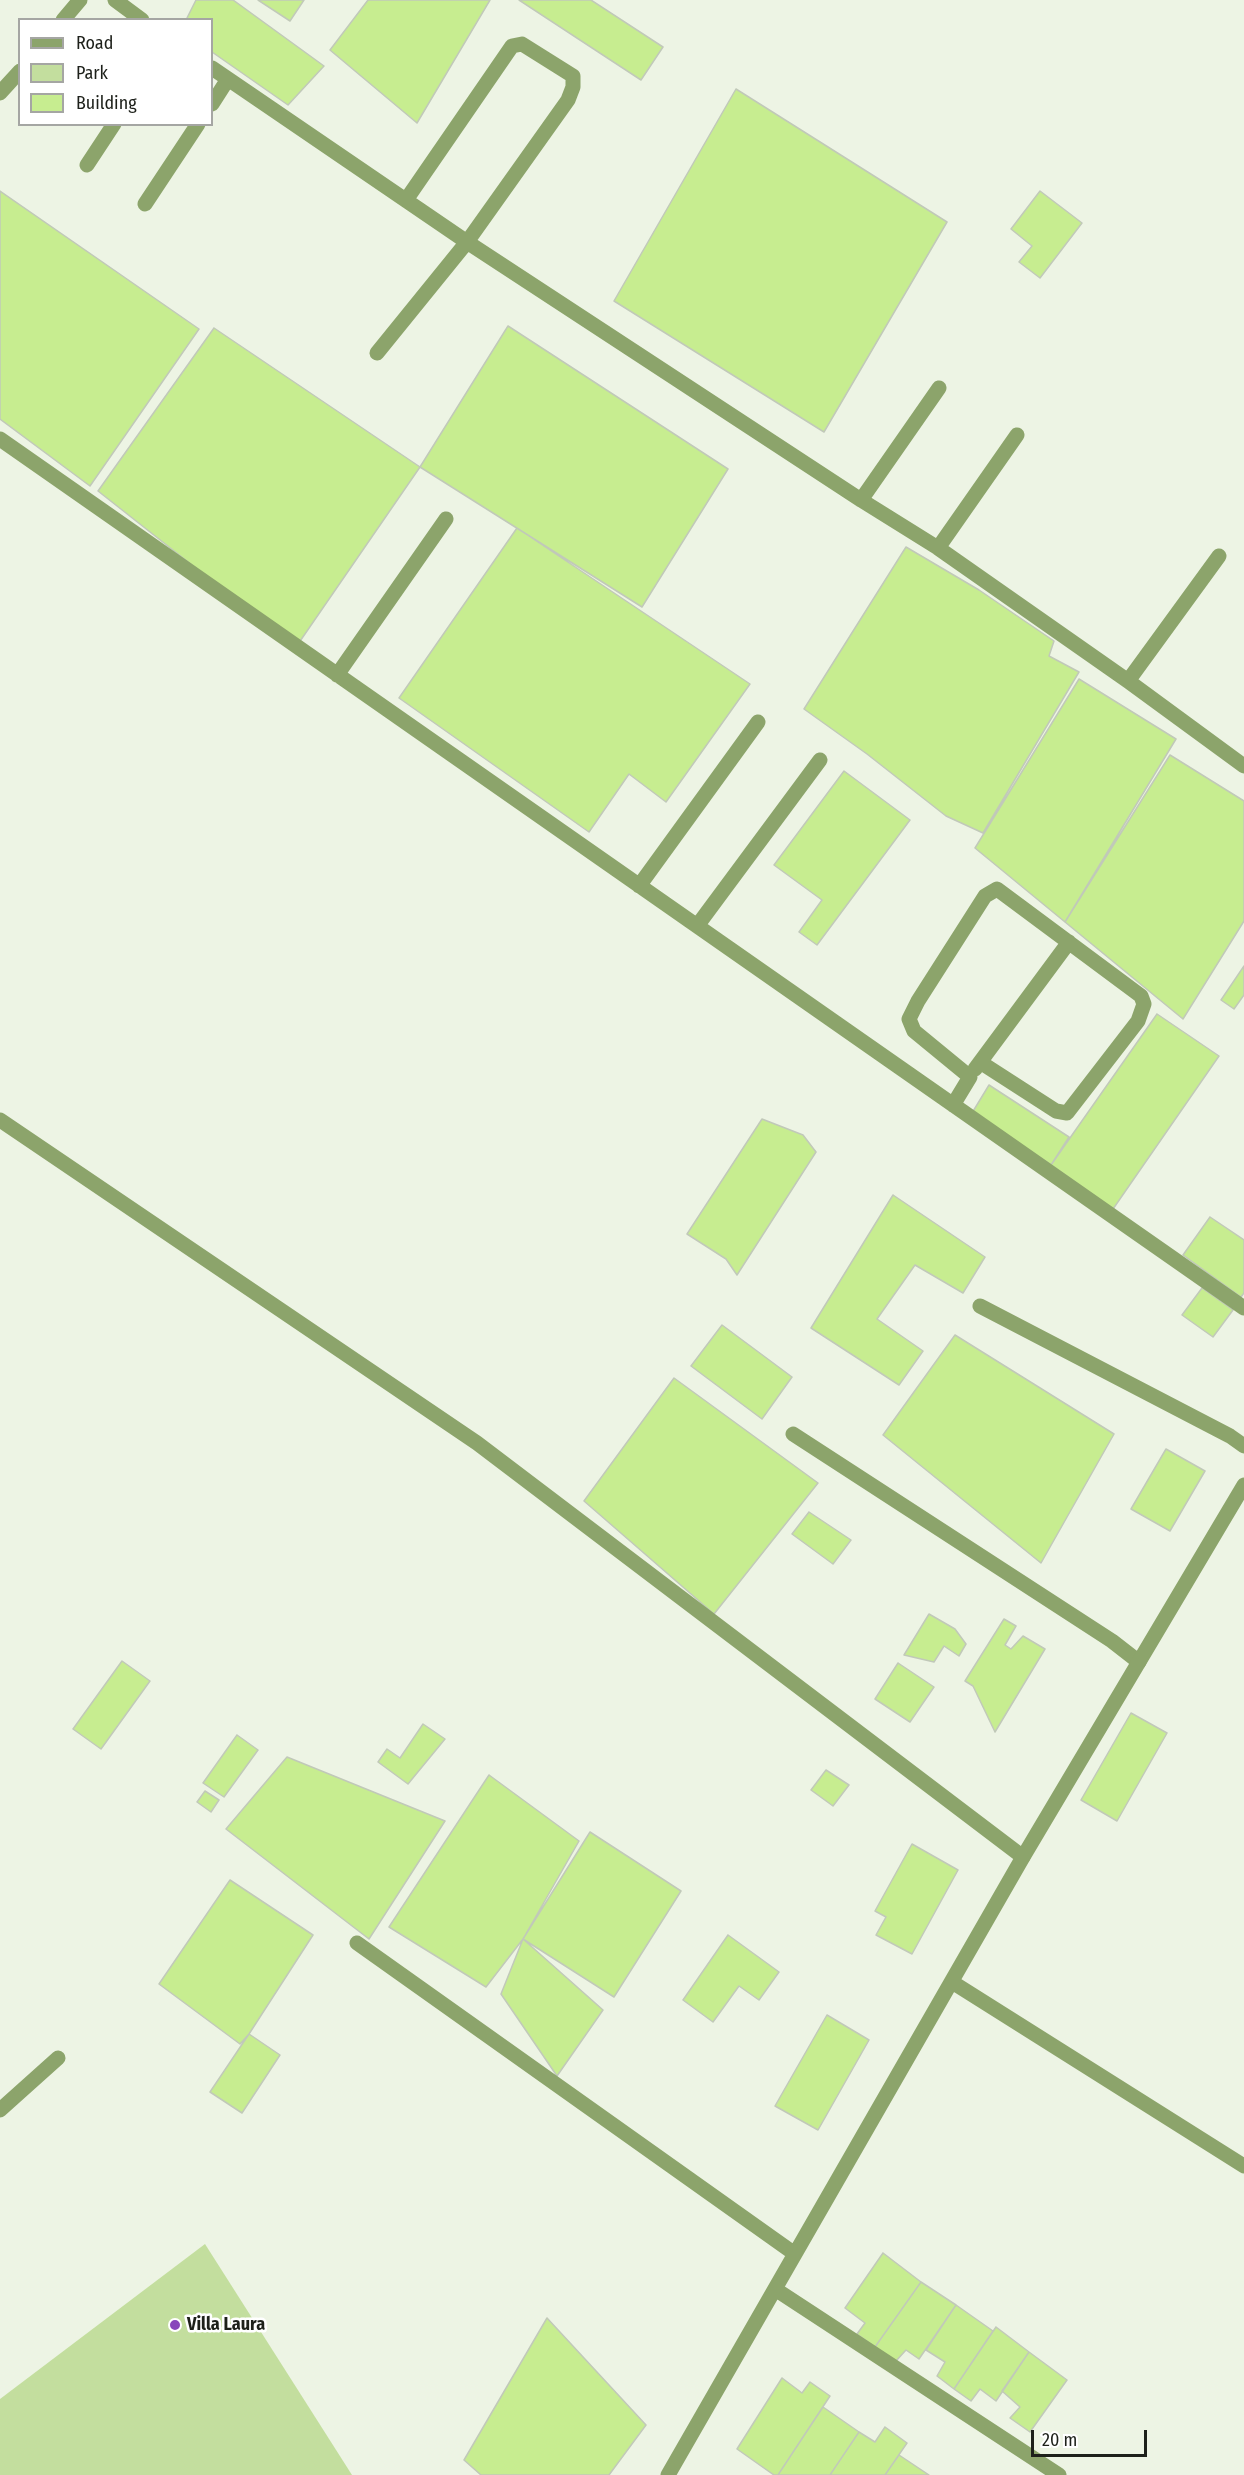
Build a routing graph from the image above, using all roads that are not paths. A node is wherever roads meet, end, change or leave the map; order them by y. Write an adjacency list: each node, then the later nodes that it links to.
1 (80, 0): 3 (street)
2 (115, 0): 4 (street)
3 (65, 18)
4 (139, 18)
5 (213, 69): 7 (street)
6 (18, 72): 8 (street)
7 (228, 79): 9 (street); 13 (street)
8 (0, 93)
9 (213, 102)
10 (113, 126): 12 (street)
11 (197, 126): 14 (street)
12 (87, 165)
13 (406, 200): 15 (street); 15 (street)
14 (144, 204)
15 (467, 242): 16 (street); 20 (street)
16 (377, 353)
17 (939, 388): 20 (street)
18 (1017, 435): 22 (street)
19 (0, 439): 24 (street)
20 (861, 500): 22 (street)
21 (446, 519): 24 (street)
22 (938, 548): 25 (street)
23 (1219, 556): 25 (street)
24 (338, 675): 29 (street)
25 (1128, 681): 28 (street)
26 (758, 722): 29 (street)
27 (820, 760): 30 (street)
28 (1244, 766)
29 (639, 886): 30 (street)
30 (697, 926): 34 (street)
31 (1069, 942): 32 (street); 32 (street); 33 (street)
32 (980, 1062): 33 (street)
33 (970, 1077): 34 (street)
34 (953, 1105): 37 (street)
35 (0, 1120): 42 (street)
36 (980, 1306): 39 (street)
37 (1244, 1308)
38 (793, 1434): 41 (street)
39 (1244, 1446)
40 (1244, 1485): 41 (street)
41 (1139, 1662): 42 (street)
42 (1023, 1857): 44 (street)
43 (357, 1943): 48 (street)
44 (951, 1982): 47 (street); 48 (street)
45 (58, 2058): 46 (street)
46 (0, 2110)
47 (1244, 2166)
48 (795, 2254): 49 (street)
49 (775, 2289): 50 (street); 51 (street)
50 (668, 2475)
51 (1059, 2475)

